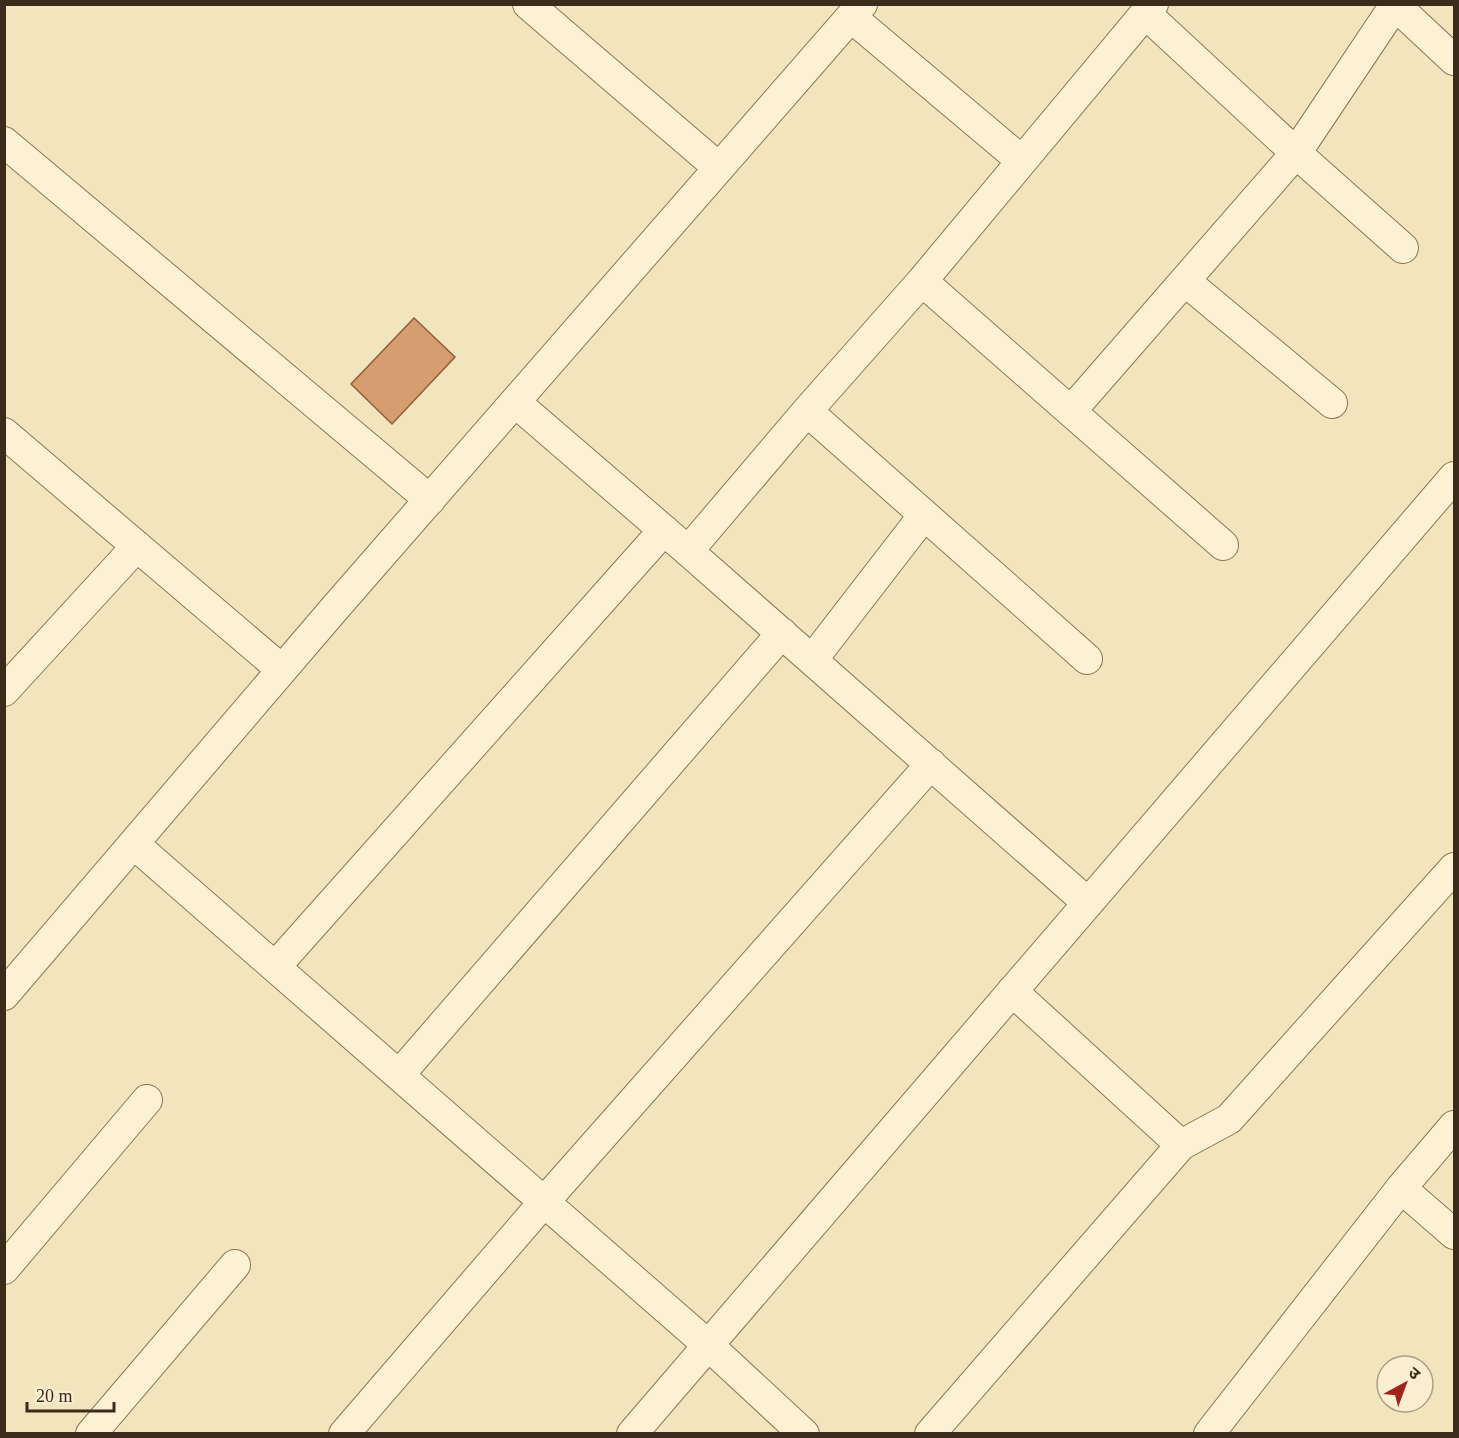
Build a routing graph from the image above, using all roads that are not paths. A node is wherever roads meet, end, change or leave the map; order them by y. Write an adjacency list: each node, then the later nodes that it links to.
1 (528, 4): 9 (street)
2 (1395, 5): 5 (street); 7 (street)
3 (1149, 9): 7 (street); 8 (street)
4 (856, 11): 8 (street); 9 (street)
5 (1455, 60)
6 (4, 142): 19 (street)
7 (1296, 153): 10 (street); 12 (street)
8 (1022, 161): 11 (street)
9 (719, 168): 13 (street)
10 (1403, 248)
11 (922, 281): 15 (street); 16 (street)
12 (1185, 281): 14 (street); 16 (street)
13 (515, 402): 19 (street); 21 (street)
14 (1332, 403)
15 (807, 411): 20 (street); 24 (street)
16 (1071, 411): 22 (street)
17 (7, 441): 23 (street)
18 (1450, 493): 33 (street)
19 (430, 500): 28 (street)
20 (924, 515): 26 (street); 27 (street)
21 (664, 530): 24 (street); 34 (street)
22 (1223, 544)
23 (137, 546): 28 (street); 29 (street)
24 (688, 551): 25 (street)
25 (782, 633): 27 (street); 37 (street)
26 (1087, 659)
27 (812, 660): 30 (street)
28 (282, 670): 31 (street)
29 (4, 691)
30 (931, 764): 33 (street); 42 (street)
31 (134, 844): 34 (street); 36 (street)
32 (1455, 868): 40 (street)
33 (1088, 903): 35 (street)
34 (275, 967): 37 (street)
35 (1012, 991): 40 (street); 46 (street)
36 (4, 994)
37 (399, 1075): 42 (street)
38 (147, 1100): 45 (street)
39 (1455, 1126): 41 (street)
40 (1181, 1145): 51 (street)
41 (1401, 1188): 43 (street); 52 (street)
42 (544, 1202): 46 (street); 48 (street)
43 (1455, 1234)
44 (235, 1266): 47 (street)
45 (4, 1269)
46 (708, 1345): 49 (street); 50 (street)
47 (91, 1434)
48 (344, 1434)
49 (632, 1434)
50 (804, 1434)
51 (930, 1434)
52 (1209, 1434)

